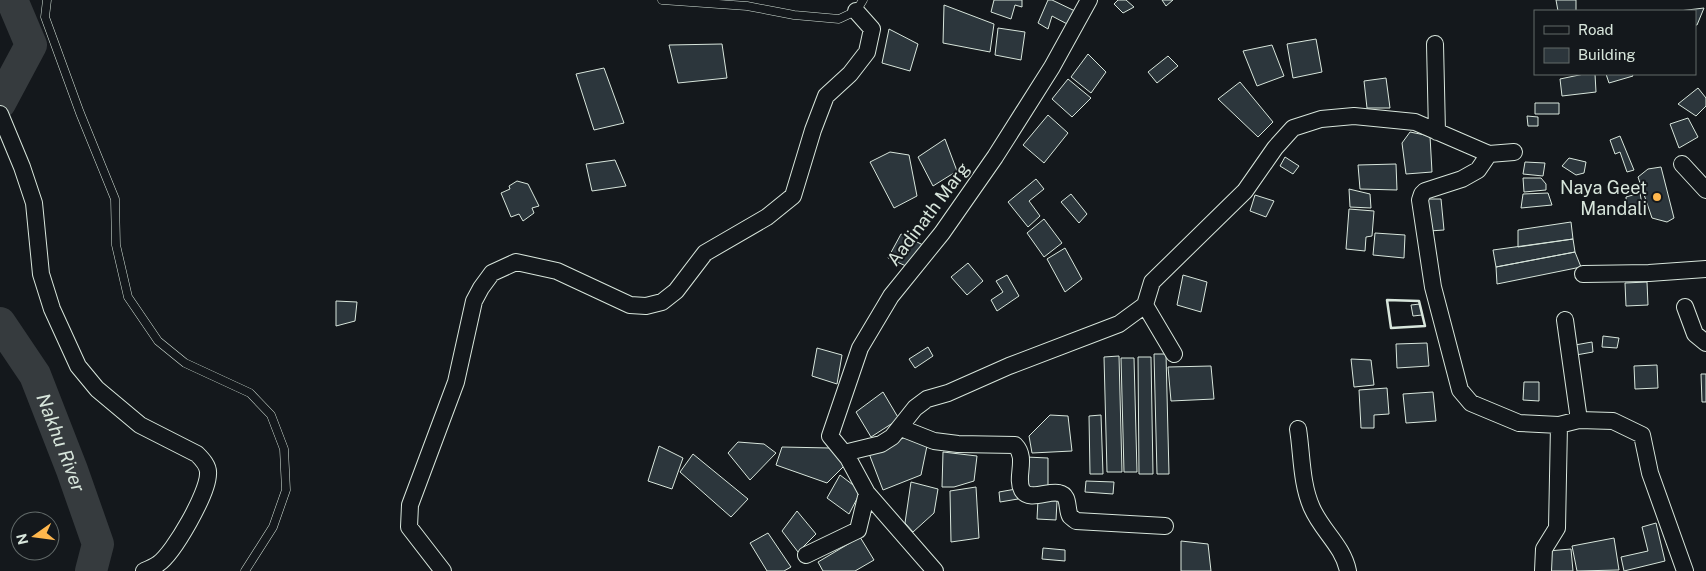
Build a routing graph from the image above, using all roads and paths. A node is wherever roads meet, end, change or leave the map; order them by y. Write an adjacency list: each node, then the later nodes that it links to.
1 (47, 0): 29 (lane)
2 (662, 0): 4 (lane)
3 (1089, 0): 24 (street, Aadinath Marg)
4 (747, 3): 5 (lane)
5 (859, 5): 30 (street)
6 (1435, 44): 8 (street)
7 (0, 114): 28 (street)
8 (1437, 132): 10 (street); 15 (street)
9 (1514, 152): 10 (street)
10 (1490, 154): 21 (street)
11 (1682, 164): 12 (street)
12 (1706, 190)
13 (1706, 269): 14 (street)
14 (1583, 274)
15 (1145, 305): 19 (street); 22 (street)
16 (1685, 307): 18 (street)
17 (1565, 320): 20 (street)
18 (1706, 343)
19 (1174, 354)
20 (1579, 420): 21 (street); 34 (street)
21 (1559, 425): 33 (street)
22 (901, 428): 24 (street); 26 (street)
23 (1298, 428): 32 (street)
24 (846, 456): 25 (street)
25 (867, 493): 27 (street); 31 (street)
26 (1165, 526)
27 (806, 555)
28 (144, 571)
29 (245, 571)
30 (443, 571)
31 (934, 571)
32 (1348, 571)
33 (1543, 571)
34 (1685, 571)

